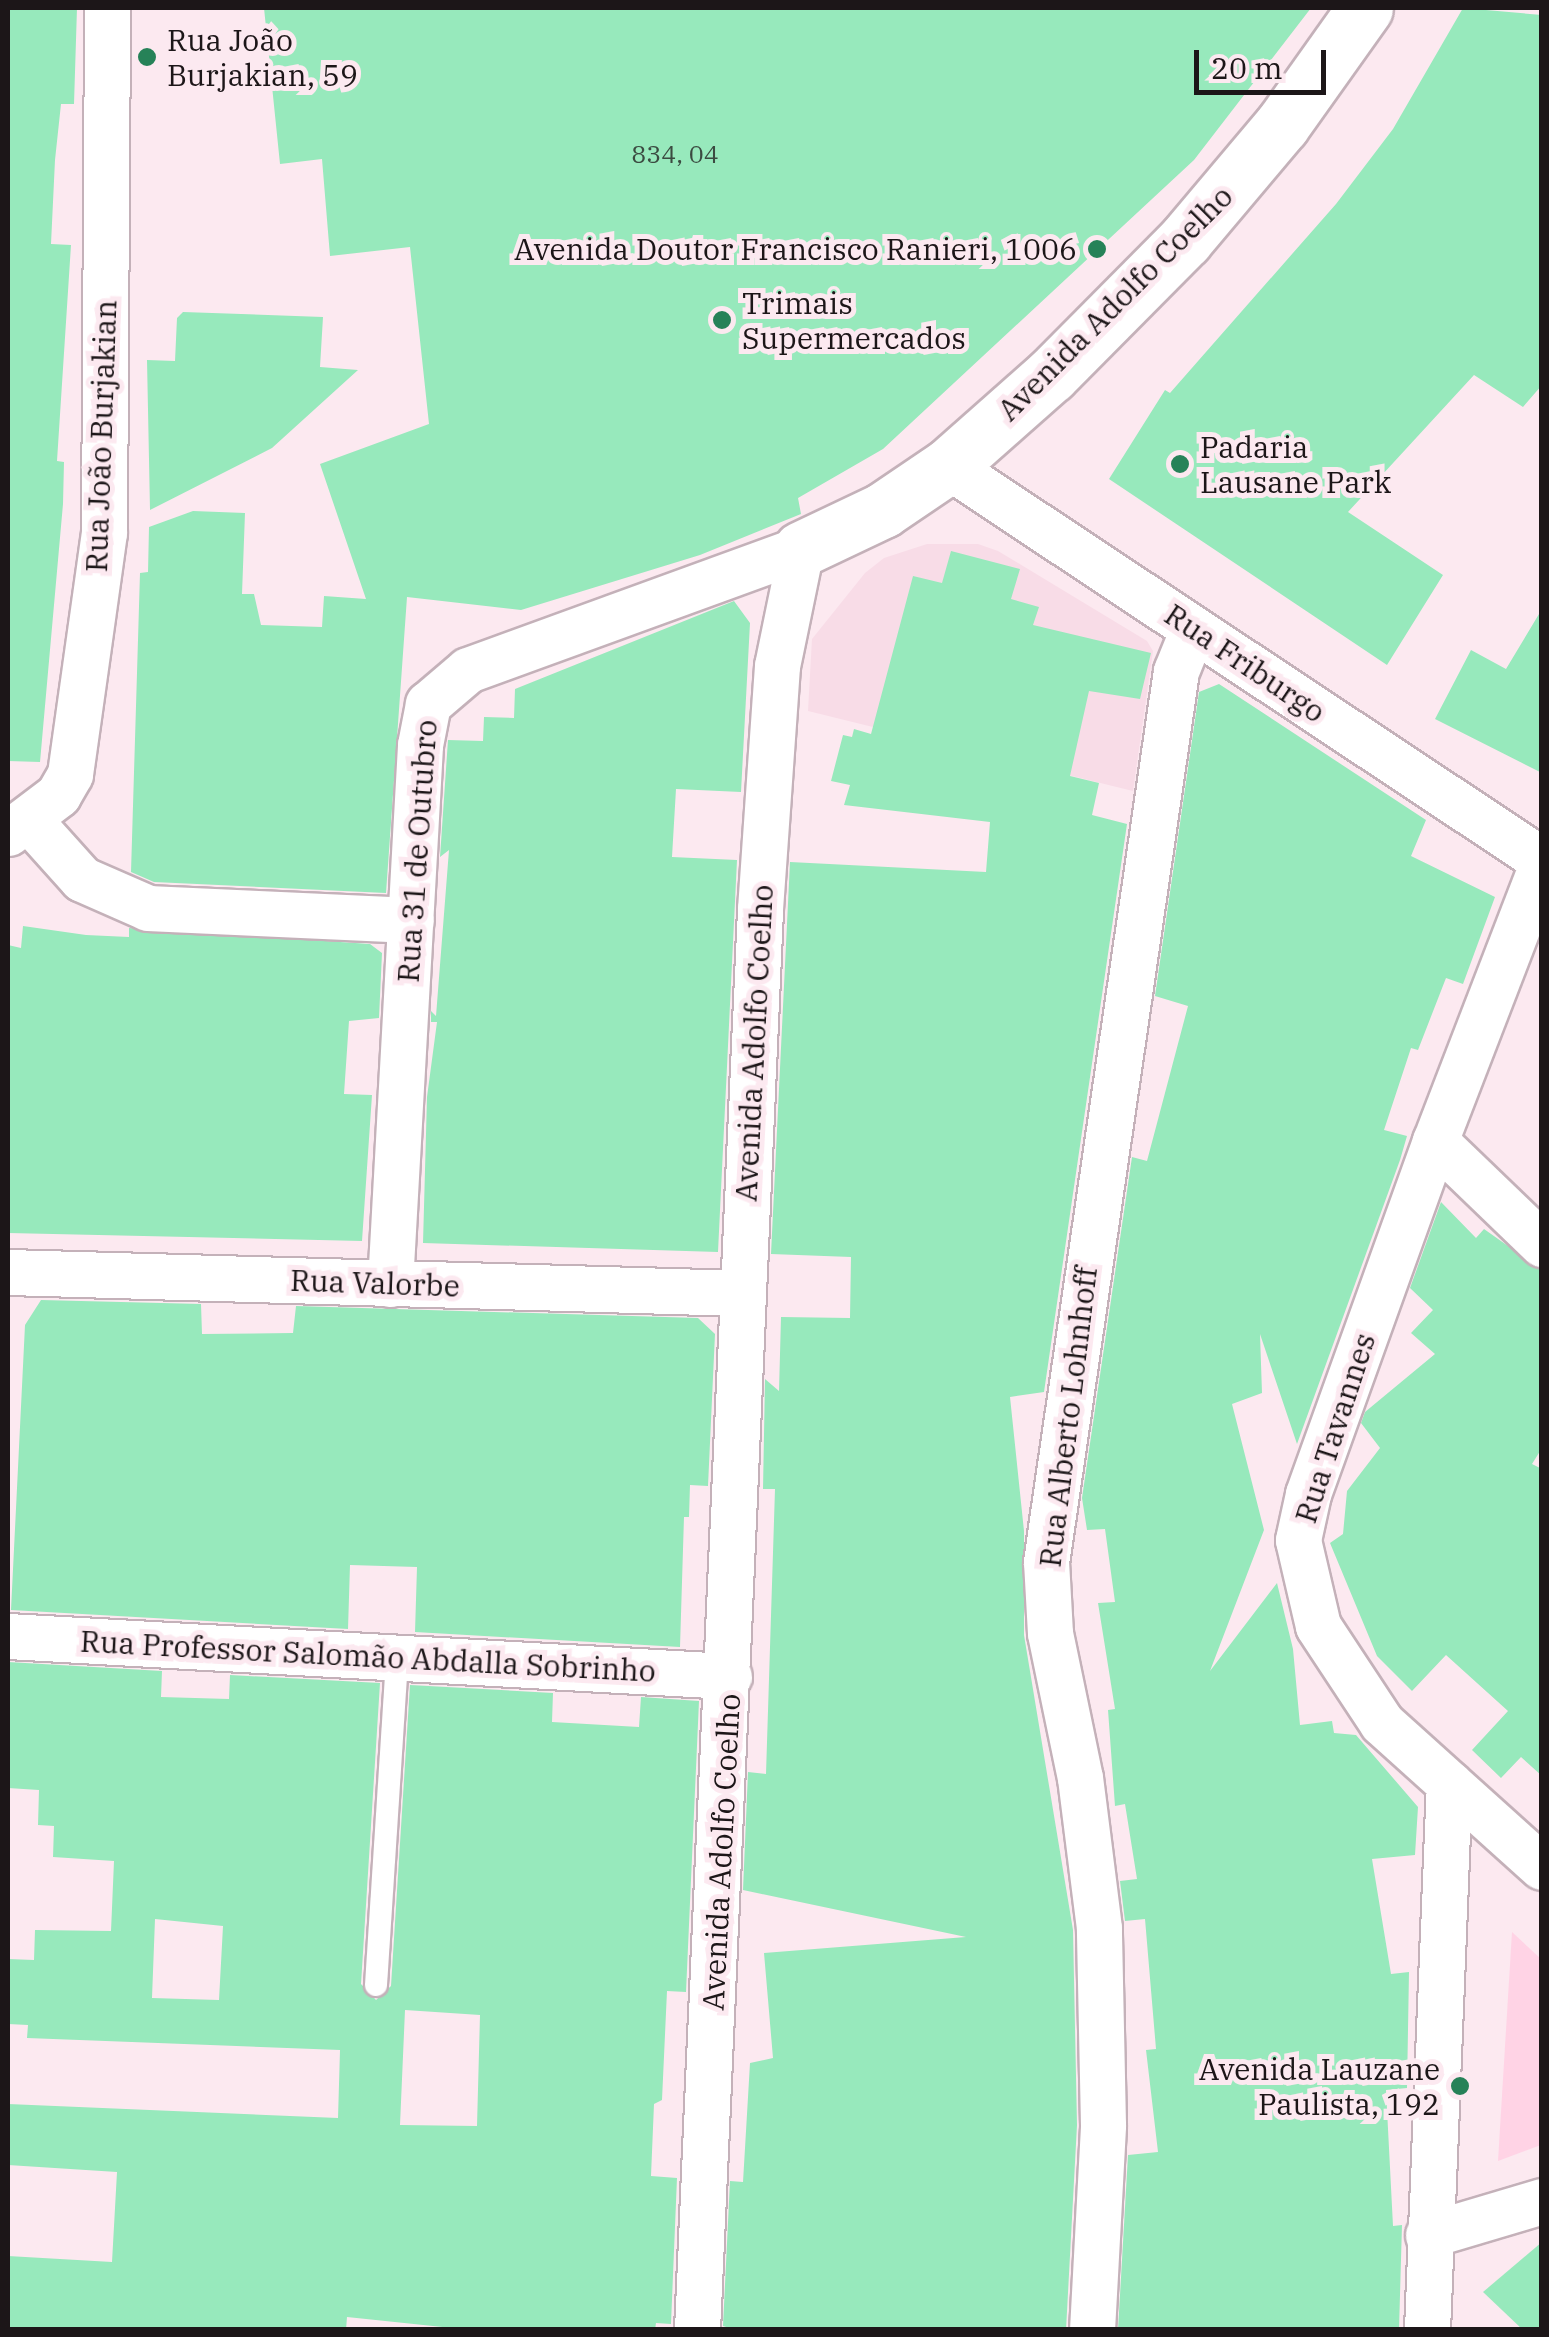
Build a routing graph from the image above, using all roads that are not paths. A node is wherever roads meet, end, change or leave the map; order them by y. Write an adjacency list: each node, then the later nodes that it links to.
1 (107, 8): 8 (street, Rua João Burjakian)
2 (1365, 8): 3 (street, Avenida Adolfo Coelho)
3 (948, 466): 4 (street, Avenida Adolfo Coelho); 7 (street, Rua Friburgo)
4 (801, 550): 5 (street, Rua 31 de Outubro); 6 (street, Avenida Adolfo Coelho)
5 (736, 574): 6 (street); 10 (street, Rua 31 de Outubro)
6 (781, 629): 15 (street, Avenida Adolfo Coelho)
7 (1194, 630): 9 (street, Rua Friburgo); 25 (street, Rua Alberto Lohnhoff)
8 (18, 827): 10 (street)
9 (1542, 862): 11 (street, Rua Tavannes)
10 (411, 920): 14 (street, Rua 31 de Outubro)
11 (1434, 1141): 12 (street); 19 (street, Rua Tavannes)
12 (1542, 1244)
13 (8, 1272): 14 (street, Rua Valorbe)
14 (390, 1284): 15 (street, Rua Valorbe)
15 (742, 1293): 18 (street, Avenida Adolfo Coelho)
16 (8, 1636): 17 (street, Rua Professor Salomão Abdalla Sobrinho)
17 (397, 1659): 18 (street, Rua Professor Salomão Abdalla Sobrinho); 21 (lane)
18 (730, 1676): 24 (street, Avenida Adolfo Coelho)
19 (1449, 1783): 20 (street, Rua Tavannes); 23 (street)
20 (1542, 1867)
21 (376, 1985)
22 (1542, 2201): 23 (street)
23 (1428, 2235): 26 (street)
24 (697, 2330)
25 (1092, 2330)
26 (1426, 2330)

